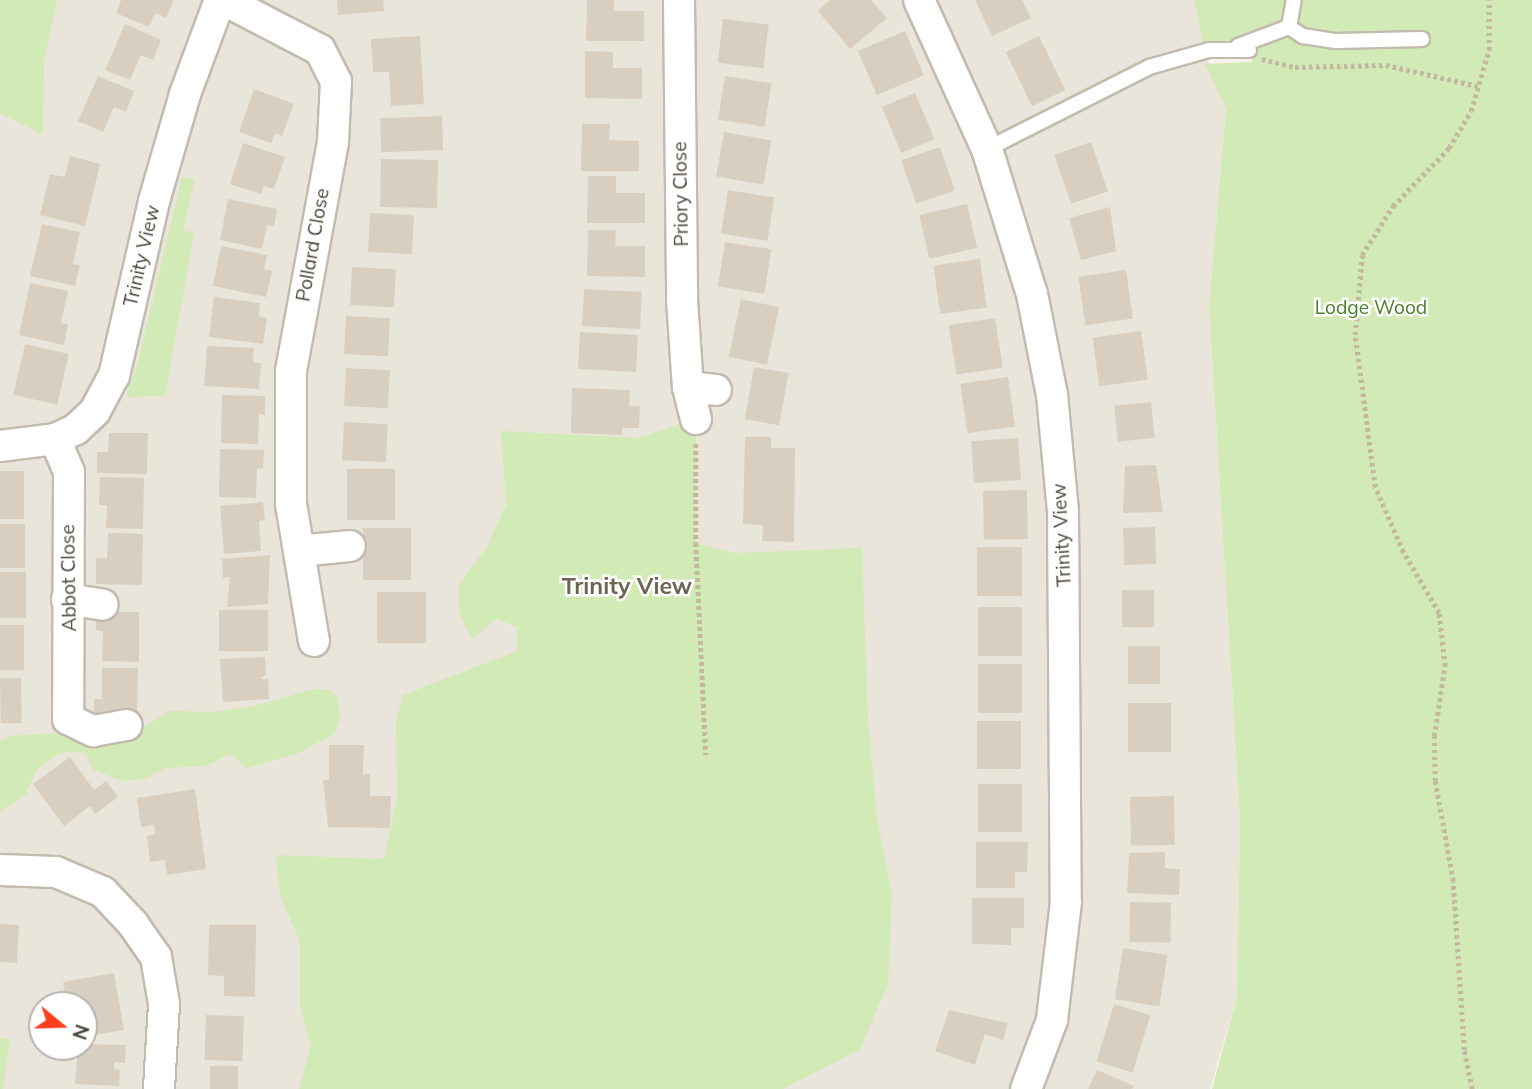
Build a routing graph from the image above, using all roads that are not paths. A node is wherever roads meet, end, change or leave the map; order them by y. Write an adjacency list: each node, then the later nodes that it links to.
1 (222, 0): 9 (street, Trinity View); 12 (street, Pollard Close)
2 (679, 0): 8 (street, Priory Close)
3 (919, 0): 7 (street, Trinity View)
4 (1294, 0): 5 (lane)
5 (1289, 27): 6 (lane); 7 (lane)
6 (1422, 39)
7 (987, 149): 19 (street, Trinity View)
8 (696, 419)
9 (55, 439): 10 (street, Trinity View); 13 (street, Abbot Close)
10 (0, 446)
11 (349, 546): 12 (street)
12 (299, 551): 15 (street, Pollard Close)
13 (68, 599): 14 (street); 16 (street, Abbot Close)
14 (103, 605)
15 (314, 641)
16 (126, 725)
17 (0, 870): 18 (street)
18 (159, 1089)
19 (1026, 1089)

